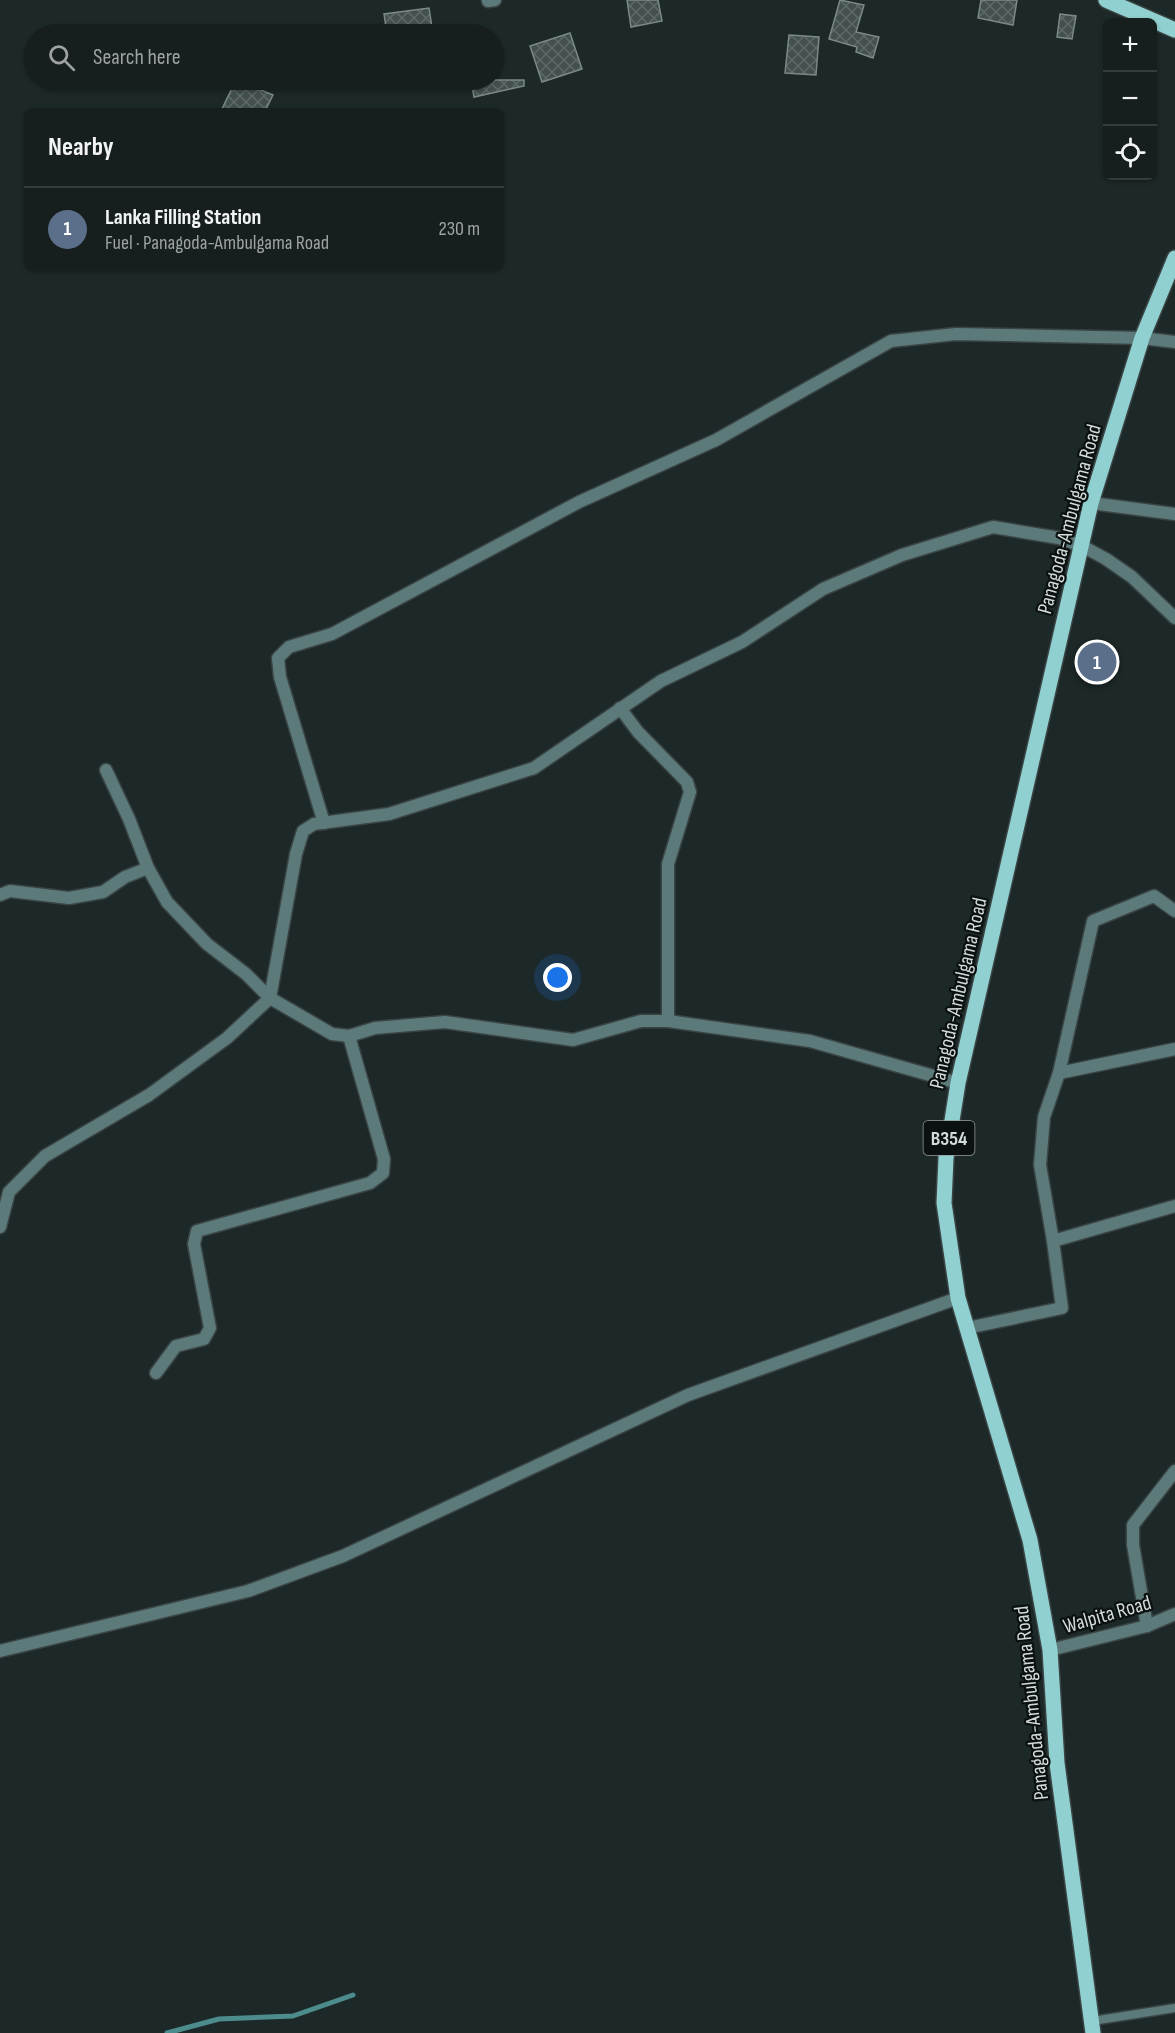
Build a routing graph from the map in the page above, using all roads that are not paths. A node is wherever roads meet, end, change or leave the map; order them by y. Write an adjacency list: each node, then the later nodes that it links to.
1 (1106, 0): 2 (main road)
2 (1175, 30)
3 (1175, 258): 4 (main road, Panagoda-Ambulgama Road / B354)
4 (1142, 338): 5 (street); 6 (main road, Panagoda-Ambulgama Road / B354); 12 (street)
5 (1175, 342)
6 (1091, 503): 7 (street); 8 (main road, Panagoda-Ambulgama Road / B354)
7 (1174, 514)
8 (1082, 546): 9 (street); 10 (street); 21 (main road, Panagoda-Ambulgama Road / B354)
9 (1175, 618)
10 (620, 708): 12 (street); 17 (street)
11 (106, 770): 13 (street)
12 (324, 824): 16 (street)
13 (148, 868): 14 (street); 16 (street)
14 (0, 895)
15 (1175, 910): 20 (street)
16 (270, 998): 18 (street); 23 (street)
17 (668, 1021): 18 (street); 21 (street)
18 (349, 1036): 27 (street)
19 (1175, 1049): 20 (street)
20 (1059, 1073): 24 (street)
21 (958, 1083): 25 (main road, Panagoda-Ambulgama Road / B354)
22 (1175, 1206): 24 (street)
23 (0, 1227)
24 (1053, 1241): 26 (street)
25 (958, 1298): 26 (main road, Panagoda-Ambulgama Road / B354); 32 (street)
26 (967, 1328): 31 (main road, Panagoda-Ambulgama Road / B354)
27 (156, 1373)
28 (1175, 1471): 30 (street)
29 (1175, 1614): 30 (street, Walpita Road)
30 (1147, 1626): 31 (street, Walpita Road)
31 (1050, 1650): 34 (main road, Panagoda-Ambulgama Road / B354)
32 (0, 1651)
33 (1175, 2008): 34 (lane)
34 (1093, 2027)

